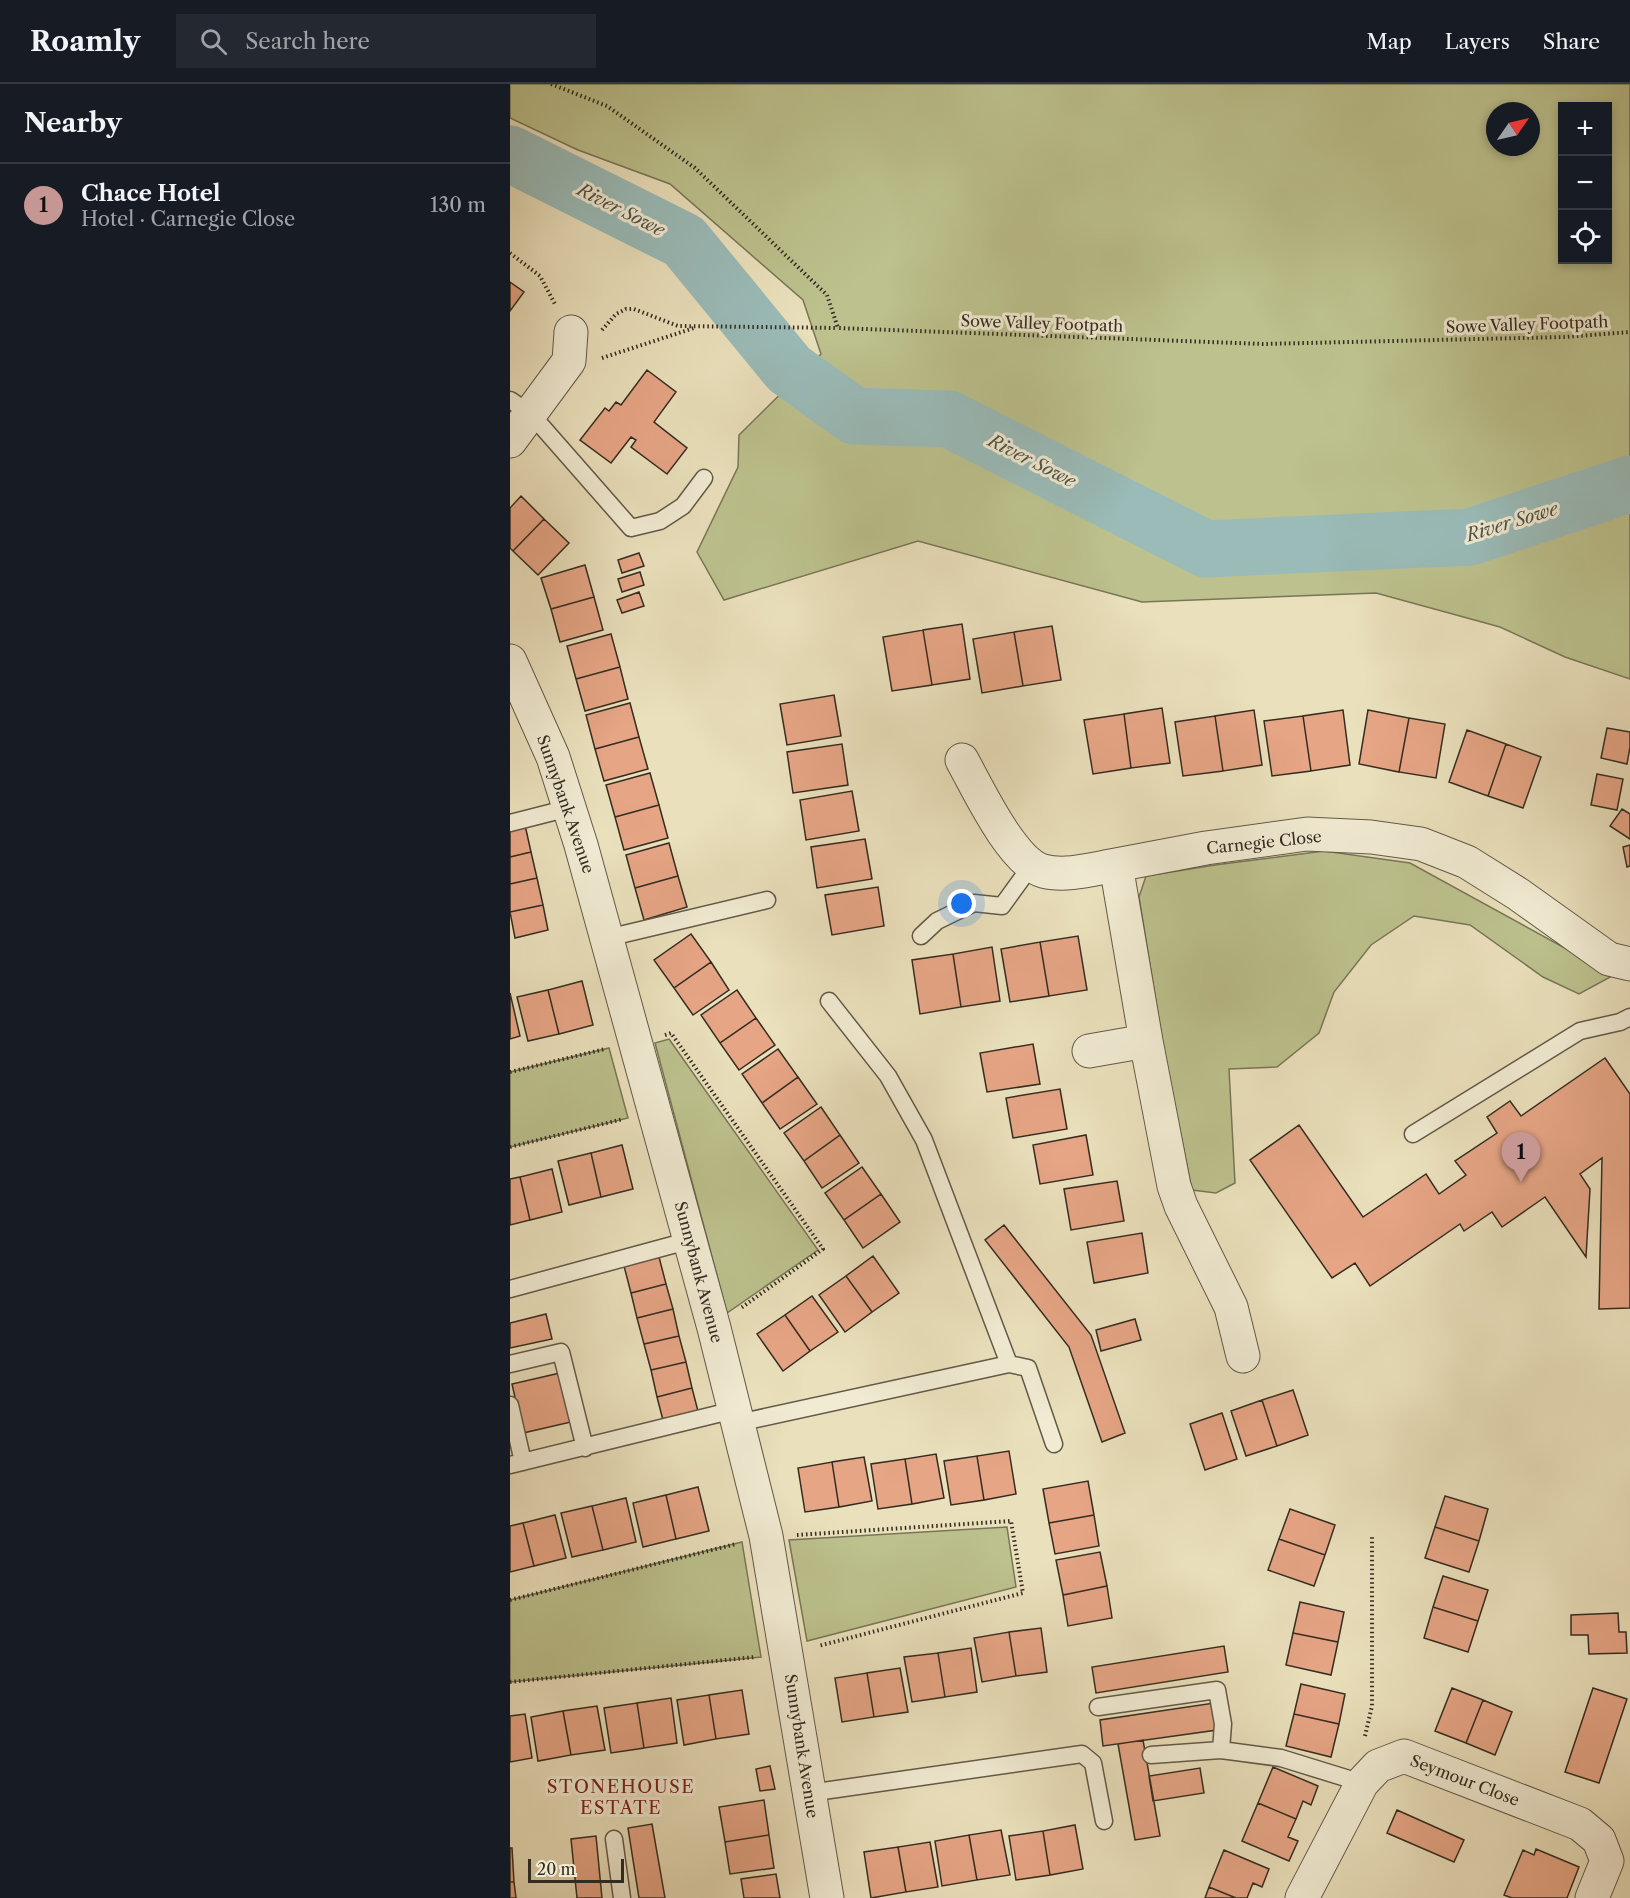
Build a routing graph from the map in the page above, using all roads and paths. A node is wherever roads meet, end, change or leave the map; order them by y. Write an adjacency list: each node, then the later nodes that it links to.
1 (551, 84): 4 (path)
2 (510, 253): 6 (path)
3 (699, 326): 4 (path, Sowe Valley Footpath); 6 (path); 6 (path)
4 (838, 328): 5 (path, Sowe Valley Footpath)
5 (1630, 332)
6 (570, 347): 7 (street)
7 (521, 407): 8 (street); 9 (lane)
8 (510, 441)
9 (704, 478)
10 (510, 661): 12 (street, Sunnybank Avenue)
11 (962, 760): 15 (street)
12 (569, 808): 13 (lane); 18 (street, Sunnybank Avenue)
13 (510, 823)
14 (1116, 865): 15 (street, Carnegie Close); 19 (street, Carnegie Close); 23 (street)
15 (1031, 866): 17 (lane)
16 (767, 900): 18 (lane)
17 (921, 936)
18 (607, 938): 22 (street, Sunnybank Avenue)
19 (1630, 964)
20 (829, 1000): 34 (lane)
21 (1630, 1017): 27 (lane)
22 (636, 1041): 25 (path); 26 (street, Sunnybank Avenue); 31 (path)
23 (1146, 1041): 24 (street); 32 (street)
24 (1089, 1051)
25 (510, 1072)
26 (656, 1111): 28 (path); 29 (street, Sunnybank Avenue)
27 (1413, 1134)
28 (510, 1147)
29 (691, 1240): 30 (lane); 31 (street, Sunnybank Avenue)
30 (510, 1289)
31 (714, 1328): 36 (street, Sunnybank Avenue)
32 (1243, 1356)
33 (510, 1364): 38 (lane)
34 (1009, 1364): 36 (lane); 37 (lane)
35 (510, 1405): 39 (lane)
36 (736, 1416): 38 (lane); 45 (street, Sunnybank Avenue)
37 (1054, 1444)
38 (585, 1448): 39 (lane)
39 (516, 1463)
40 (1371, 1536): 44 (path)
41 (1098, 1707): 42 (lane)
42 (1221, 1750): 43 (lane); 44 (lane)
43 (1151, 1755)
44 (1370, 1774): 50 (street); 51 (street, Seymour Close)
45 (809, 1793): 46 (lane); 49 (street, Sunnybank Avenue)
46 (1104, 1821)
47 (614, 1839): 48 (lane)
48 (622, 1898)
49 (827, 1898)
50 (1302, 1898)
51 (1592, 1898)

